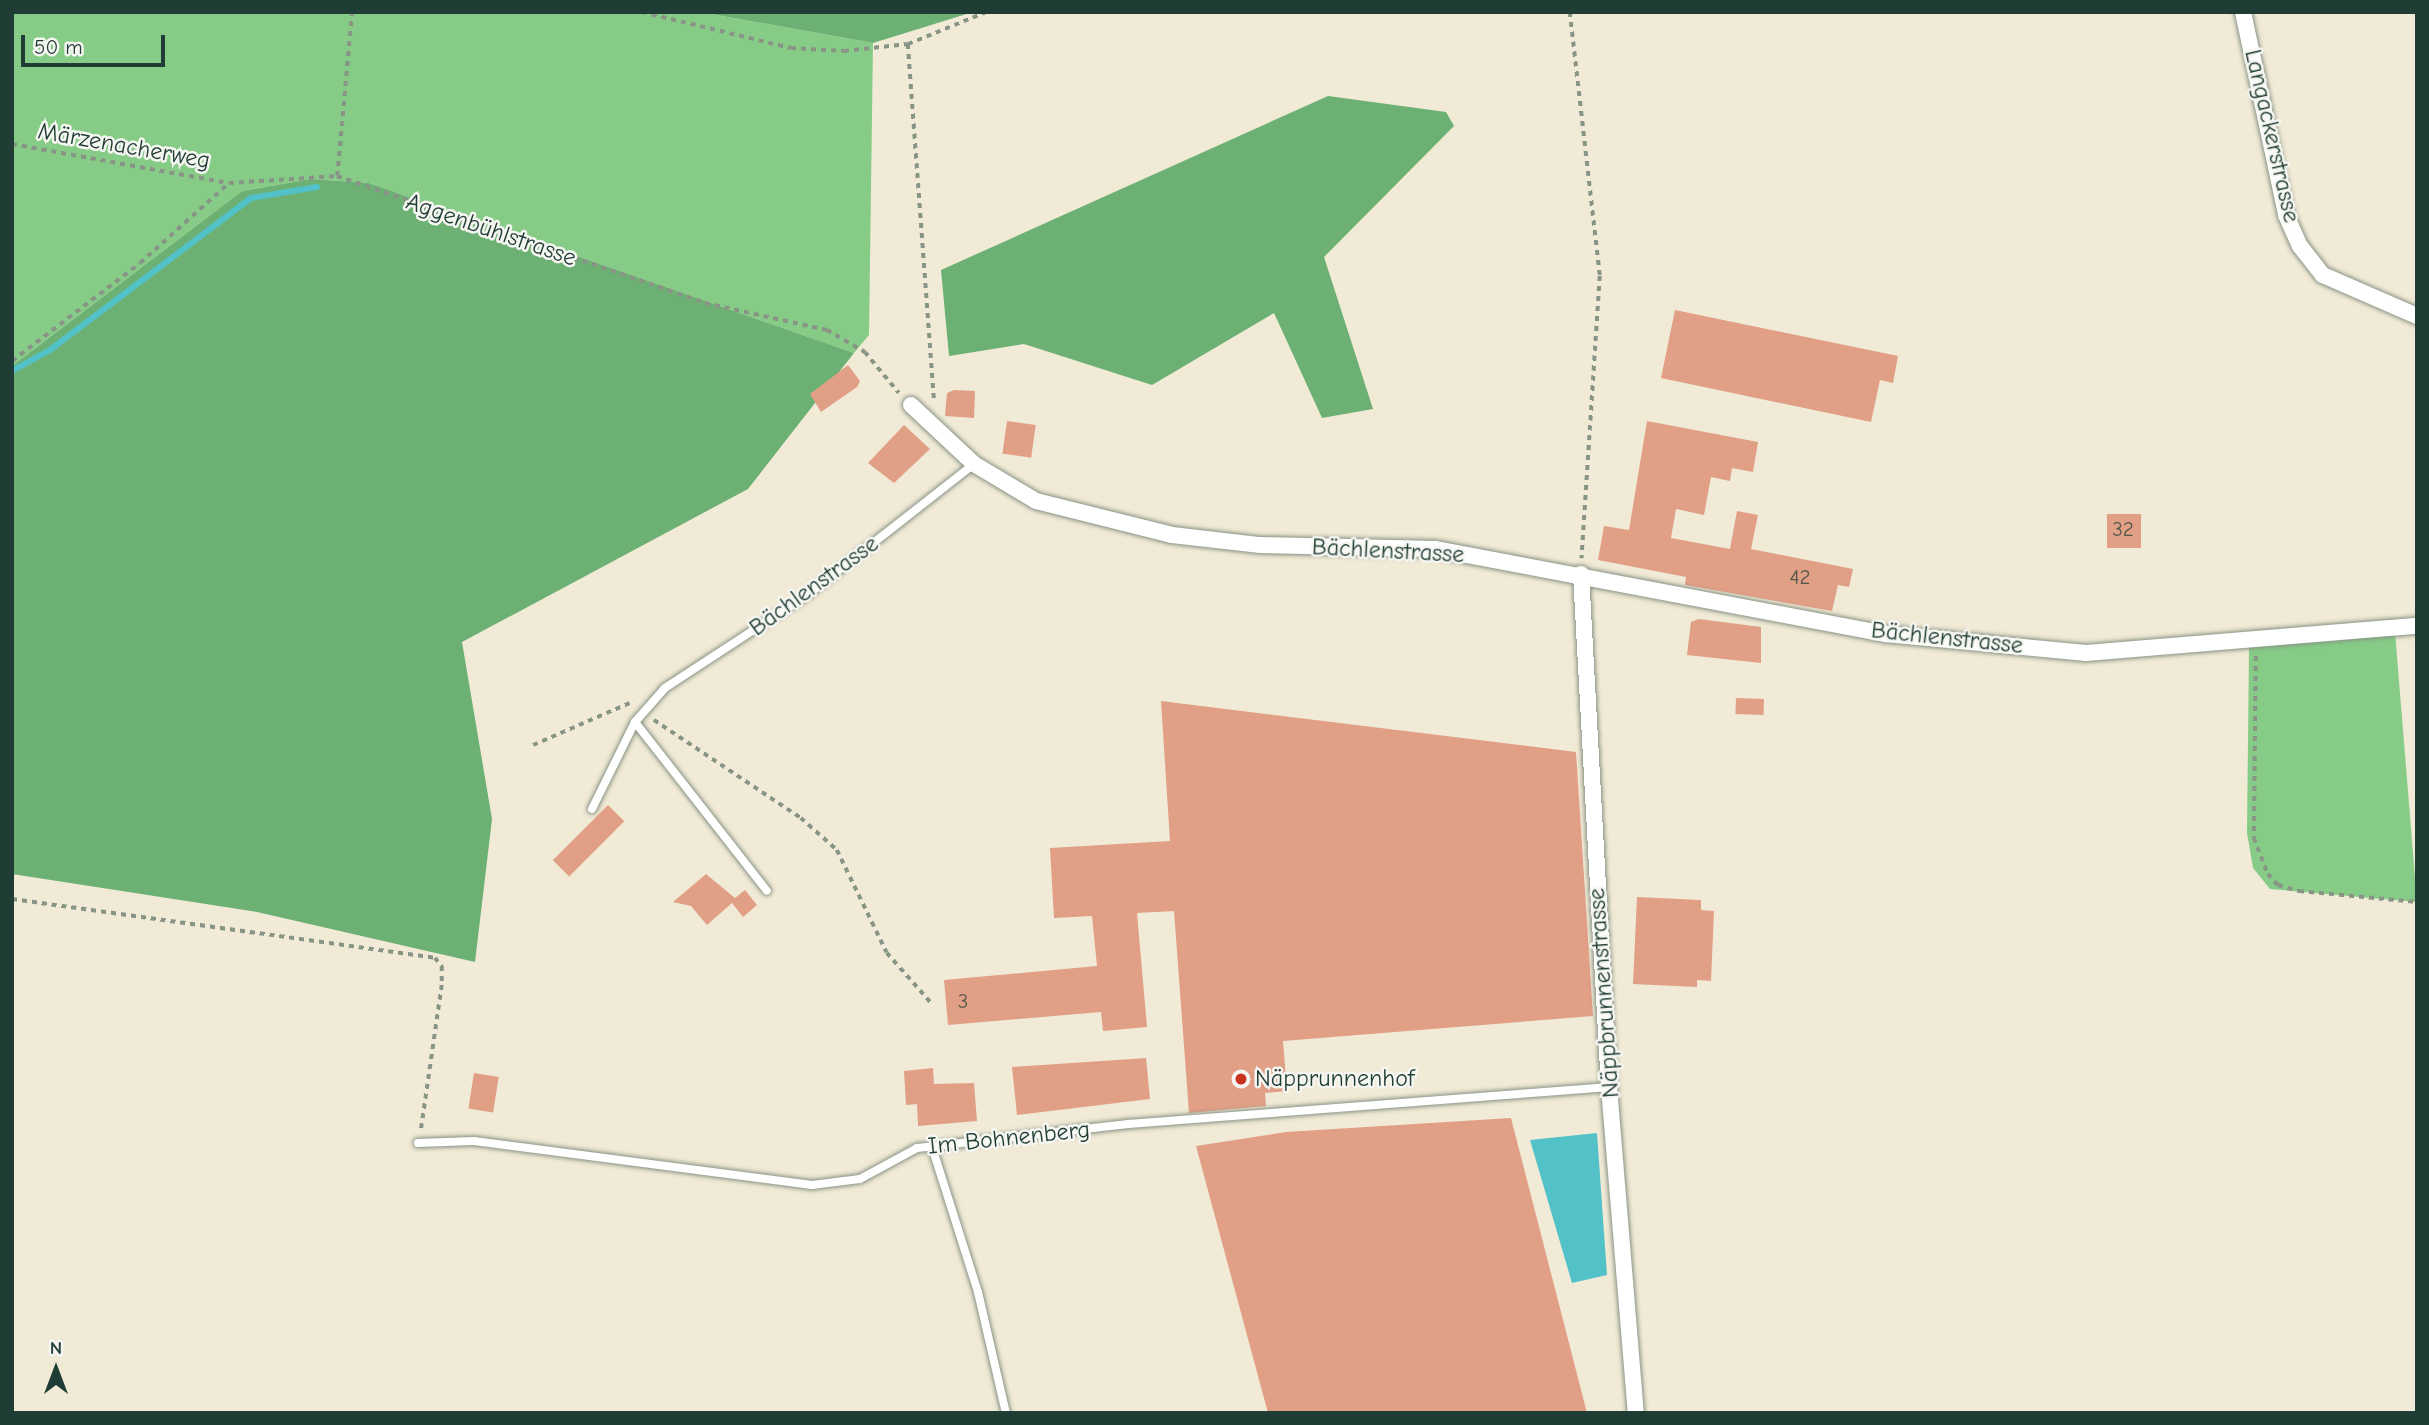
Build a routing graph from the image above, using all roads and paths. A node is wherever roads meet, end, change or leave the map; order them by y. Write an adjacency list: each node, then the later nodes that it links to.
1 (352, 12): 8 (path)
2 (642, 12): 6 (path)
3 (986, 12): 6 (path)
4 (1570, 12): 15 (path)
5 (2243, 12): 10 (street, Langackerstrasse)
6 (908, 44): 13 (path)
7 (12, 144): 9 (path, Märzenacherweg)
8 (337, 176): 9 (path, Aggenbühlstrasse); 12 (path, Aggenbühlstrasse)
9 (229, 183): 11 (path)
10 (2417, 316)
11 (12, 361)
12 (911, 405): 13 (street)
13 (925, 419): 14 (street)
14 (974, 464): 15 (street, Bächlenstrasse); 18 (lane, Bächlenstrasse)
15 (1581, 574): 17 (street, Bächlenstrasse); 27 (street, Näppbrunnenstrasse)
16 (2417, 626): 17 (street, Bächlenstrasse)
17 (2256, 640): 25 (path)
18 (665, 688): 19 (lane, Bächlenstrasse); 21 (path)
19 (644, 713): 20 (lane, Bächlenstrasse); 26 (path)
20 (635, 722): 22 (lane, Bächlenstrasse); 23 (lane)
21 (533, 745)
22 (592, 809)
23 (767, 891)
24 (12, 899): 28 (path)
25 (2417, 902)
26 (933, 1005)
27 (1609, 1087): 29 (lane, Im Bohnenberg); 31 (street, Näppbrunnenstrasse)
28 (418, 1143): 29 (lane, Im Bohnenberg)
29 (932, 1147): 30 (lane)
30 (1006, 1413)
31 (1636, 1413)

